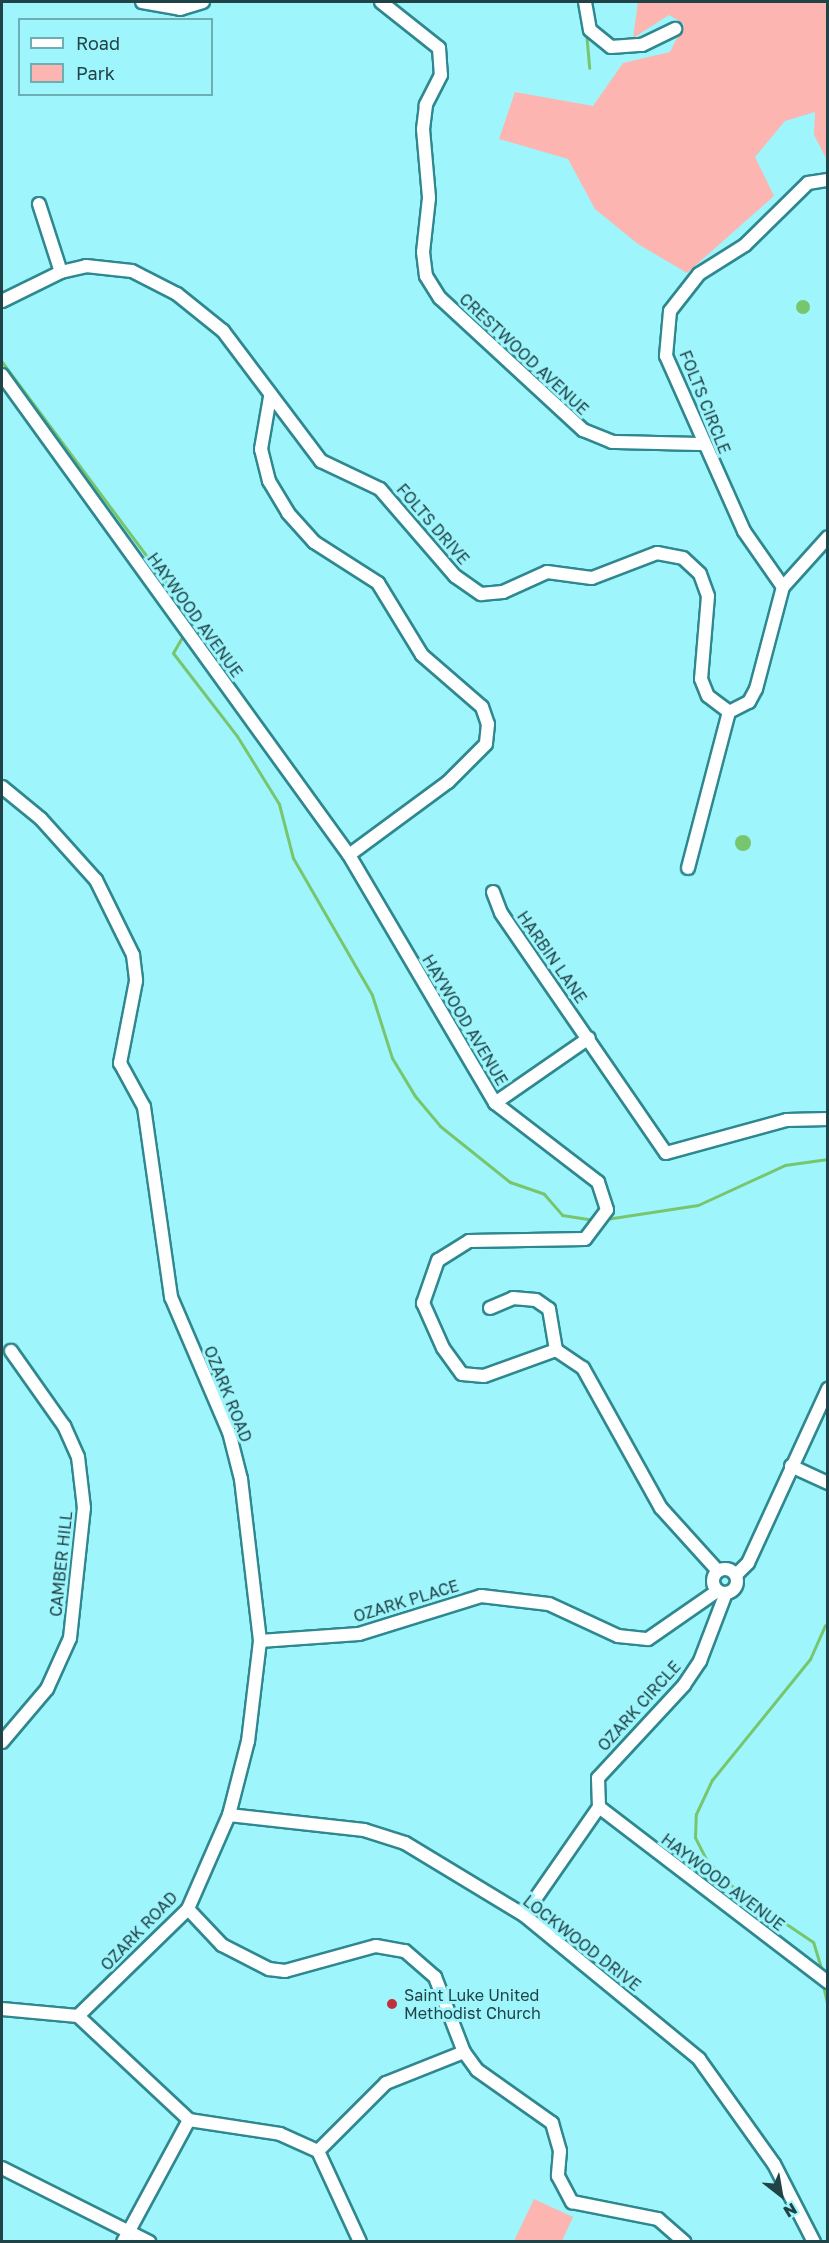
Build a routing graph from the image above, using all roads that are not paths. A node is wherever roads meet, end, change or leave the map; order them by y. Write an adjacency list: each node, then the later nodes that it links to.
1 (142, 2): 2 (street)
2 (203, 2)
3 (381, 2): 12 (street, CRESTWOOD AVENUE)
4 (585, 2): 5 (street)
5 (675, 29)
6 (828, 180): 12 (street, FOLTS CIRCLE)
7 (39, 204): 8 (street)
8 (61, 272): 9 (street, FOLTS DRIVE); 11 (street, FOLTS DRIVE)
9 (2, 301)
10 (2, 375): 17 (street, HAYWOOD AVENUE)
11 (270, 397): 15 (street, FOLTS DRIVE); 17 (street)
12 (703, 444): 14 (street, FOLTS CIRCLE)
13 (828, 537): 14 (street)
14 (783, 587): 15 (street)
15 (729, 712): 18 (street)
16 (2, 787): 32 (street, OZARK ROAD)
17 (349, 855): 21 (street, HAYWOOD AVENUE)
18 (688, 868)
19 (493, 892): 20 (street, HARBIN LANE)
20 (589, 1038): 21 (street); 22 (street, HARBIN LANE)
21 (495, 1103): 24 (street, HAYWOOD AVENUE)
22 (828, 1119)
23 (490, 1308): 24 (street)
24 (556, 1350): 29 (street)
25 (11, 1351): 33 (street, CAMBER HILL)
26 (828, 1389): 27 (street)
27 (791, 1466): 28 (street); 30 (street)
28 (828, 1483)
29 (718, 1571): 30 (street); 31 (street)
30 (736, 1575): 31 (street, OZARK CIRCLE)
31 (722, 1592): 32 (street, OZARK PLACE); 34 (street, OZARK CIRCLE)
32 (260, 1641): 35 (street, OZARK ROAD)
33 (2, 1742)
34 (599, 1807): 37 (street); 38 (street, HAYWOOD AVENUE)
35 (229, 1815): 36 (street, OZARK ROAD); 37 (street, LOCKWOOD DRIVE)
36 (188, 1909): 40 (street, OZARK ROAD); 41 (street)
37 (524, 1915): 49 (street, LOCKWOOD DRIVE)
38 (828, 1982)
39 (2, 2009): 40 (street)
40 (78, 2016): 42 (street)
41 (464, 2052): 43 (street); 48 (street)
42 (189, 2120): 43 (street); 45 (street)
43 (318, 2151): 47 (street)
44 (2, 2168): 45 (street)
45 (125, 2236): 46 (street)
46 (149, 2241)
47 (360, 2241)
48 (684, 2241)
49 (814, 2241)

